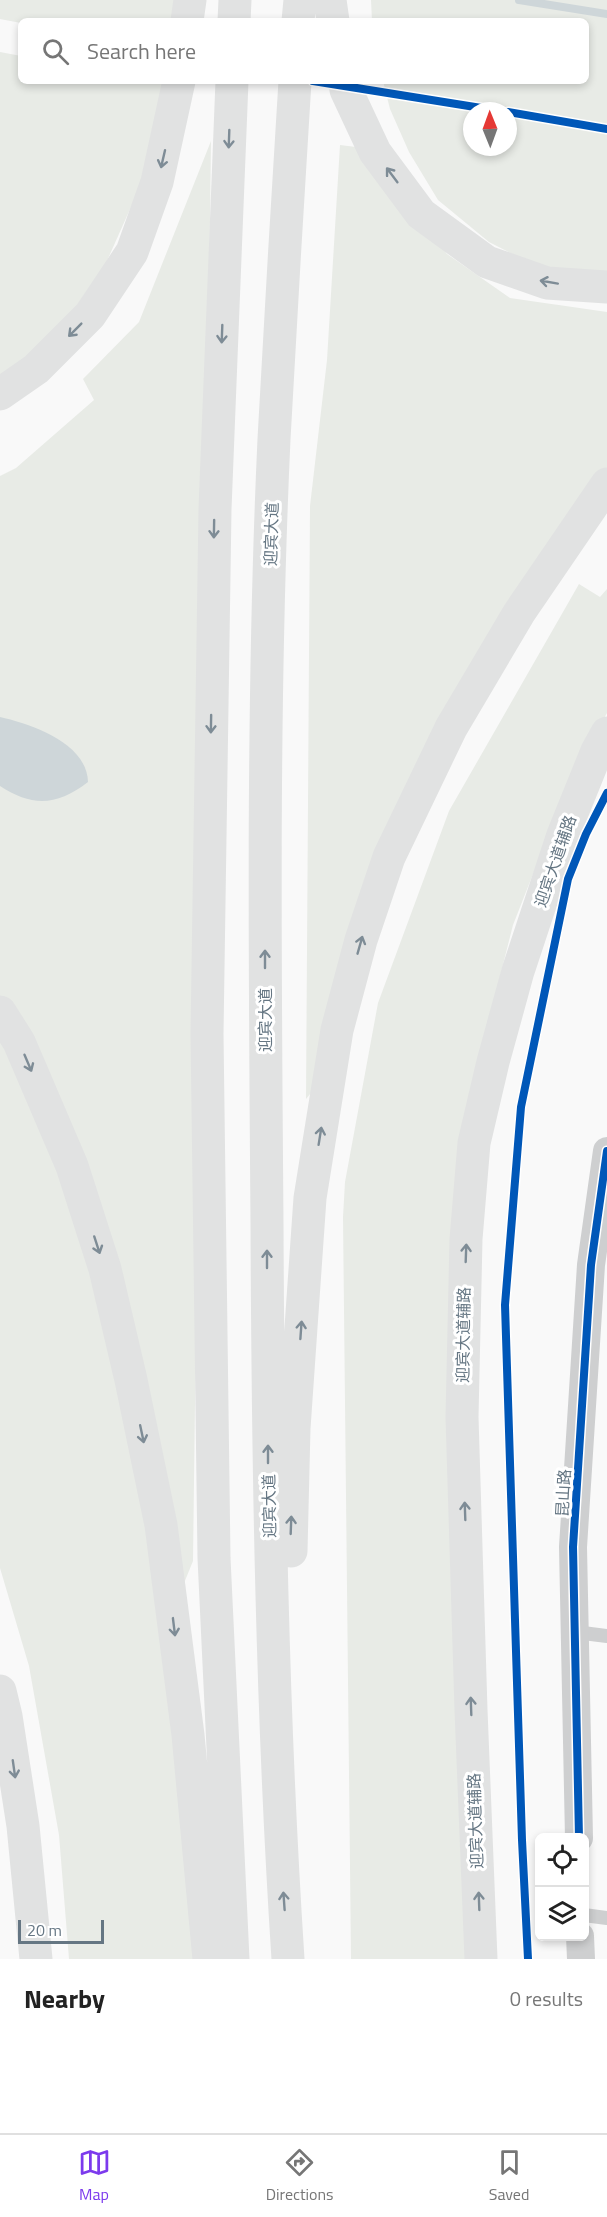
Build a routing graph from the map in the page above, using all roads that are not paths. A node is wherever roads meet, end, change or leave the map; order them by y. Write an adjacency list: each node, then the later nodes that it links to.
1 (190, 0): 5 (main road)
2 (235, 0): 6 (main road)
3 (300, 0): 7 (main road)
4 (330, 0): 8 (main road)
5 (187, 18)
6 (234, 18)
7 (298, 18)
8 (333, 18)
9 (178, 84): 14 (main road, one-way to 14)
10 (232, 84): 30 (main road, one-way to 30)
11 (295, 84): 24 (main road, 迎宾大道, one-way to 11)
12 (345, 84): 13 (main road, one-way to 12)
13 (607, 287)
14 (0, 394)
15 (607, 484): 24 (main road, one-way to 15)
16 (607, 733): 32 (main road, 迎宾大道辅路, one-way to 16)
17 (0, 1012): 29 (main road, one-way to 29)
18 (607, 1151): 19 (street, 昆山路)
19 (599, 1267): 20 (street, 昆山路)
20 (575, 1632): 21 (lane); 23 (street, 昆山路)
21 (607, 1636)
22 (0, 1691): 28 (main road, one-way to 28)
23 (579, 1833)
24 (281, 1856): 31 (main road, 迎宾大道, one-way to 24)
25 (589, 1916): 26 (lane)
26 (607, 1918)
27 (580, 1941): 33 (street)
28 (36, 1959)
29 (209, 1959)
30 (233, 1959)
31 (288, 1959)
32 (481, 1959)
33 (581, 1959)

